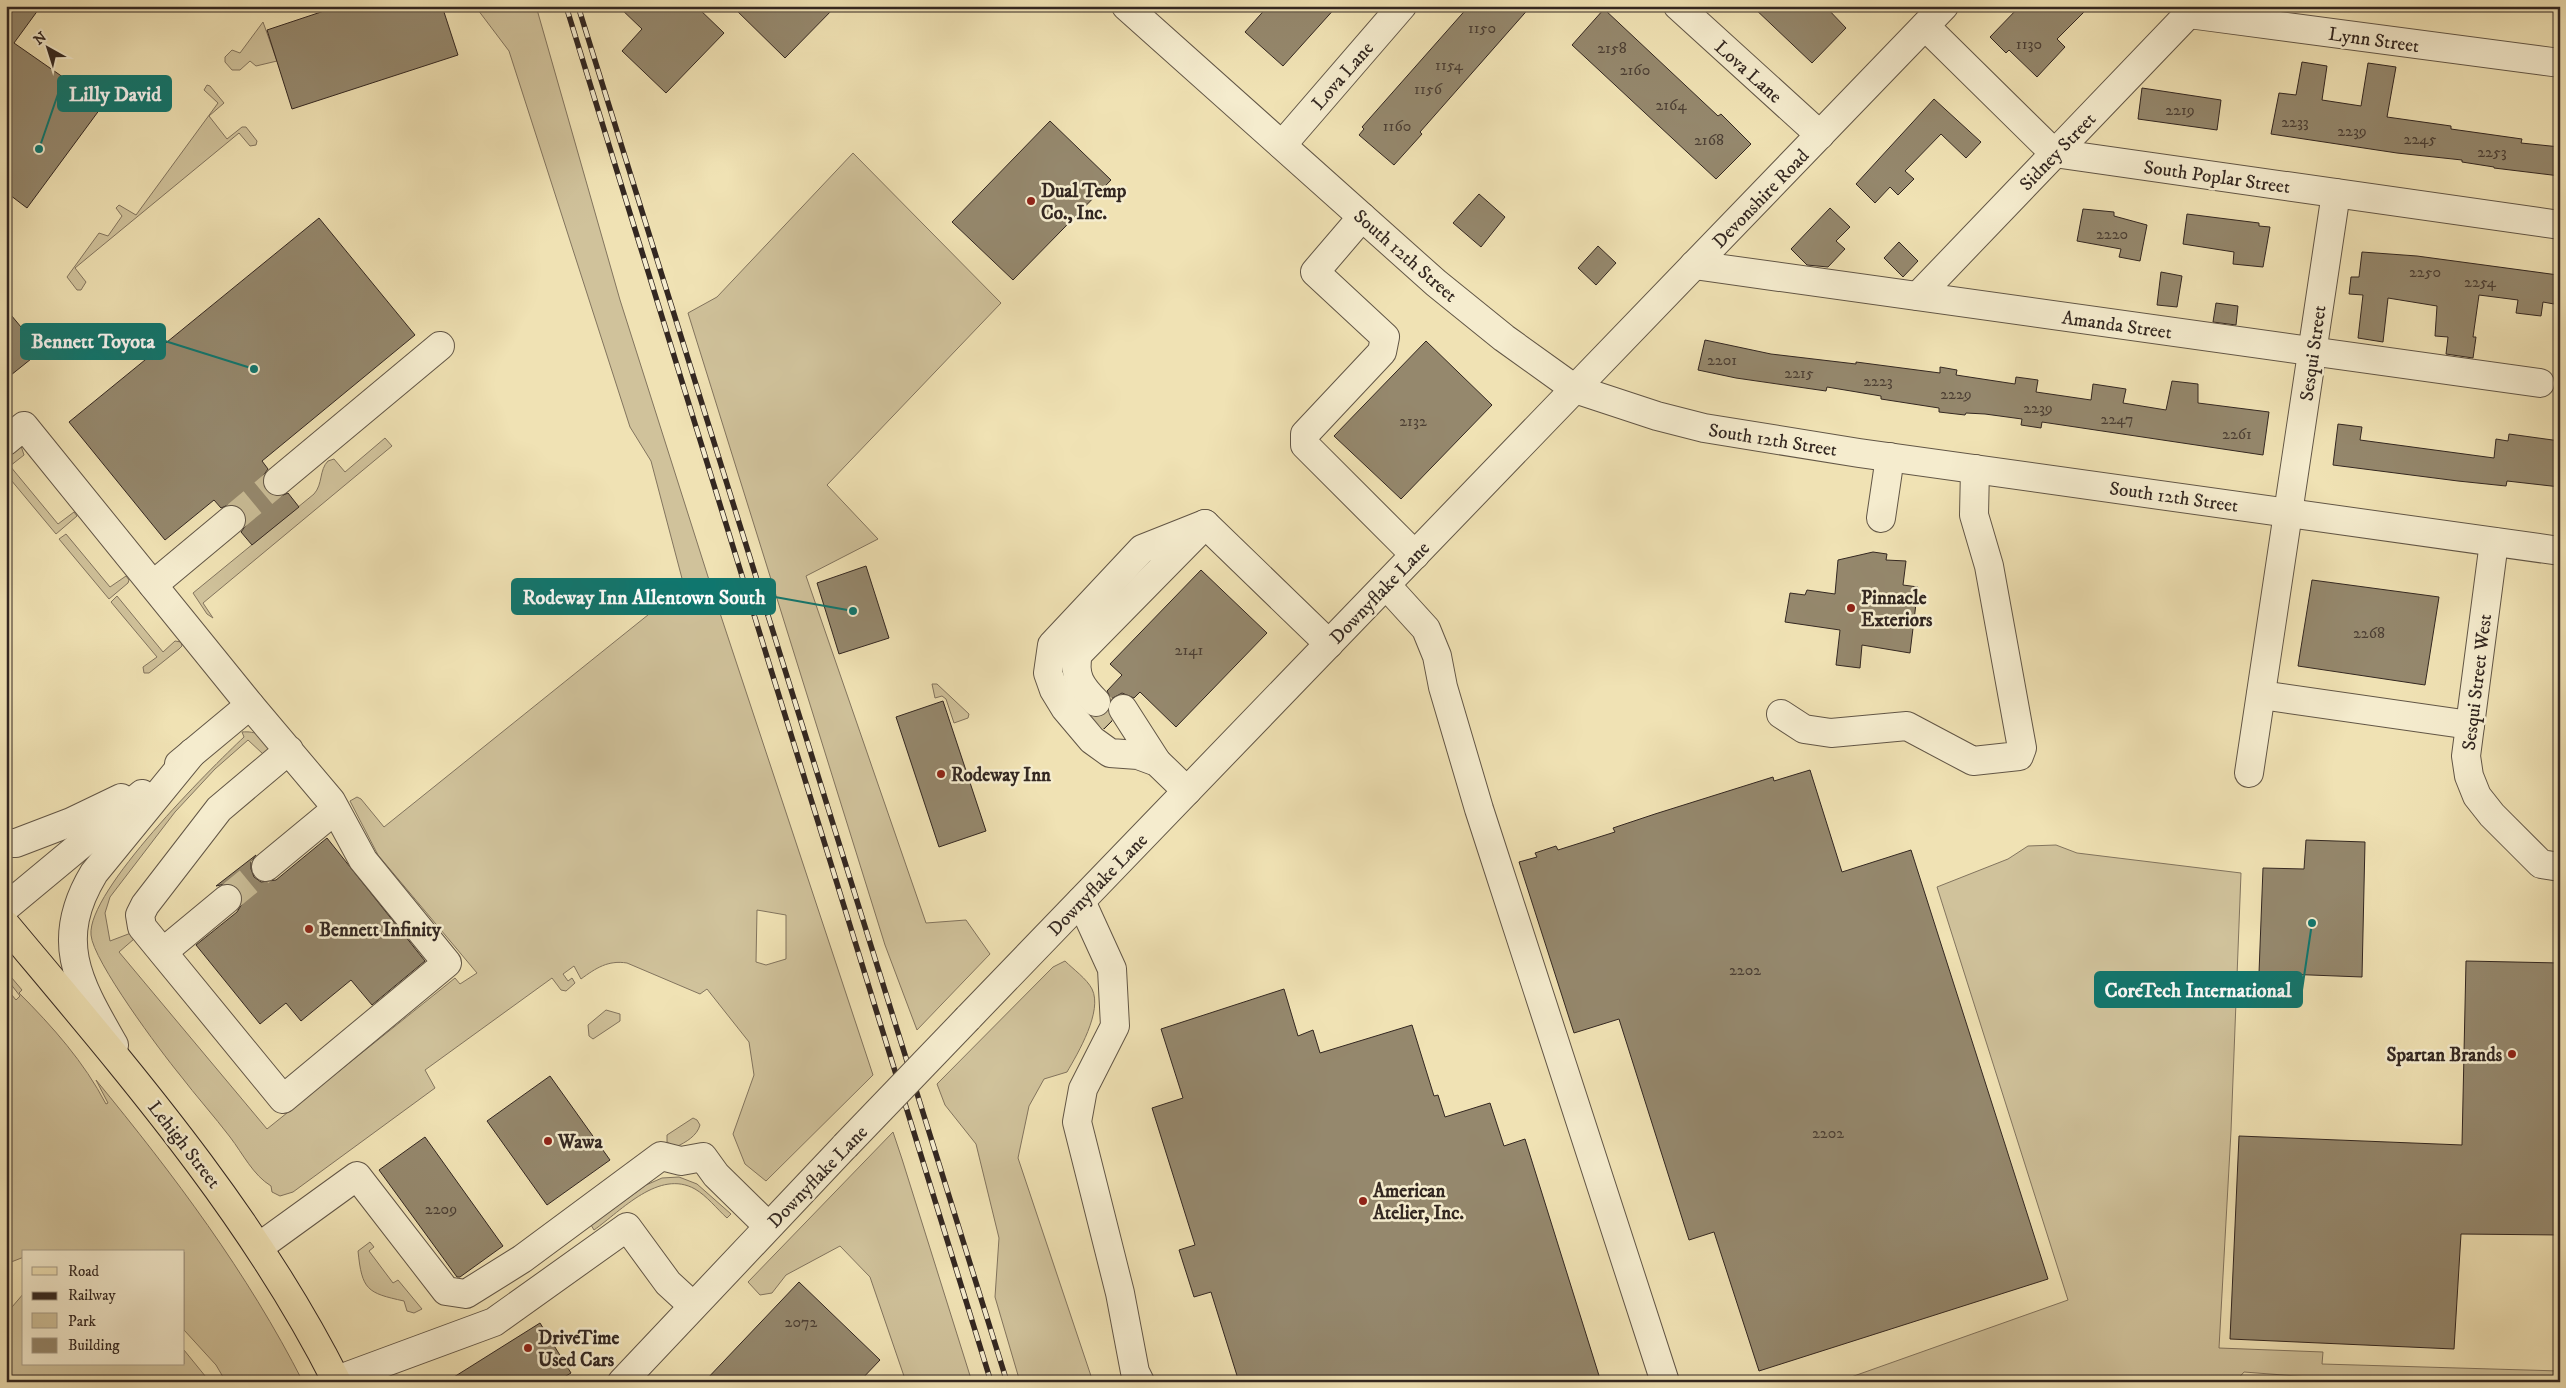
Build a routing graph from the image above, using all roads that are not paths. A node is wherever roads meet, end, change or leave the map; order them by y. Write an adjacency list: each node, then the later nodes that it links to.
1 (1126, 6): 8 (street, South 12th Street)
2 (1402, 6): 8 (street, Lova Lane)
3 (1678, 6): 7 (street, Lova Lane)
4 (2192, 10): 6 (street, Lynn Street); 9 (street, Sidney Street)
5 (1932, 14): 7 (street, Devonshire Road); 9 (street)
6 (2560, 63)
7 (1820, 135): 13 (street, Devonshire Road)
8 (1282, 145): 11 (street, South 12th Street)
9 (2054, 154): 10 (street, South Poplar Street); 14 (street, Sidney Street)
10 (2336, 193): 12 (street, South Poplar Street); 16 (street, Sesqui Street)
11 (1362, 217): 18 (street, South 12th Street); 29 (street)
12 (2560, 225)
13 (1694, 265): 14 (street, Amanda Street); 18 (street, Devonshire Road)
14 (1918, 296): 16 (street, Amanda Street)
15 (440, 346): 22 (street)
16 (2312, 351): 17 (street, Amanda Street); 23 (street, Sesqui Street)
17 (2540, 383)
18 (1575, 389): 20 (street, South 12th Street); 29 (street, Downyflake Lane)
19 (6, 440): 30 (street)
20 (1890, 457): 21 (street, South 12th Street); 24 (street)
21 (1975, 469): 23 (street, South 12th Street); 35 (street)
22 (278, 481)
23 (2288, 512): 27 (street, South 12th Street); 33 (street, Sesqui Street)
24 (1881, 518)
25 (231, 520): 30 (street)
26 (1205, 524): 32 (street); 39 (street); 39 (street)
27 (2494, 542): 28 (street, South 12th Street); 36 (street, Sesqui Street West)
28 (2560, 551)
29 (1415, 554): 31 (street, Downyflake Lane)
30 (153, 585): 34 (street)
31 (1386, 585): 32 (street, Downyflake Lane); 58 (street)
32 (1329, 644): 41 (street, Downyflake Lane)
33 (2261, 695): 36 (street); 40 (street, Sesqui Street)
34 (250, 705): 37 (street); 38 (street)
35 (1781, 714)
36 (2470, 726): 45 (street, Sesqui Street West)
37 (289, 750): 42 (street); 50 (street)
38 (192, 753): 43 (street); 48 (street); 51 (street)
39 (1157, 762): 41 (street)
40 (2249, 773)
41 (1187, 791): 47 (street, Downyflake Lane)
42 (335, 810): 44 (street); 50 (street)
43 (6, 843)
44 (266, 867)
45 (2560, 867)
46 (227, 899): 50 (street)
47 (1081, 900): 52 (street, Downyflake Lane, bridge); 57 (street)
48 (6, 907)
49 (6, 925): 51 (main road, Lehigh Street)
50 (162, 952)
51 (129, 1073): 53 (main road, Lehigh Street)
52 (768, 1226): 53 (street); 54 (street, Downyflake Lane)
53 (259, 1247): 55 (main road, Lehigh Street)
54 (693, 1306): 55 (street); 56 (street, Downyflake Lane)
55 (337, 1381)
56 (622, 1382)
57 (1140, 1382)
58 (1665, 1382)

